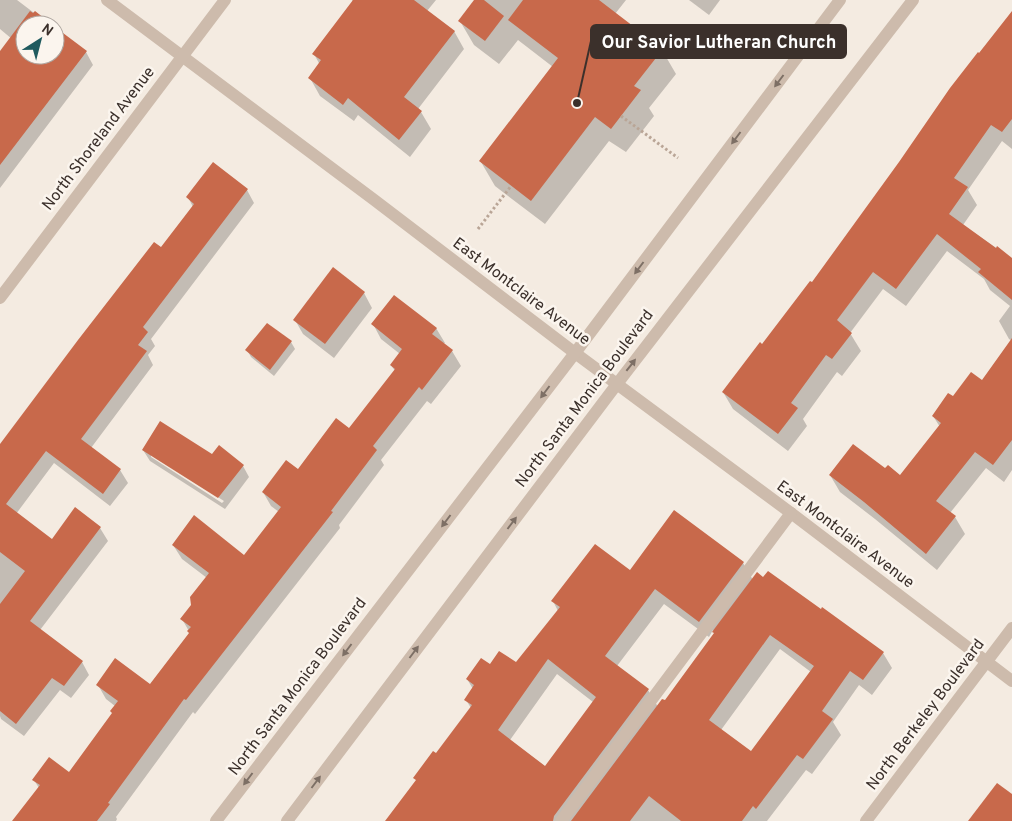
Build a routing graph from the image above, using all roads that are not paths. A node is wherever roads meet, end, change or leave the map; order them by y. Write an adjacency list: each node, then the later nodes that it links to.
1 (107, 0): 5 (street, East Montclaire Avenue)
2 (225, 0): 5 (street, North Shoreland Avenue)
3 (840, 0): 7 (street, North Santa Monica Boulevard, one-way to 7)
4 (913, 0): 8 (street, North Santa Monica Boulevard, one-way to 4)
5 (182, 56): 6 (street, North Shoreland Avenue); 7 (street, East Montclaire Avenue)
6 (0, 298)
7 (575, 353): 8 (street, East Montclaire Avenue); 13 (street, North Santa Monica Boulevard, one-way to 13)
8 (617, 384): 9 (street, East Montclaire Avenue); 14 (street, North Santa Monica Boulevard, one-way to 8)
9 (791, 513): 11 (street, East Montclaire Avenue); 15 (street)
10 (1012, 628): 11 (street, North Berkeley Boulevard)
11 (987, 662): 12 (street, East Montclaire Avenue); 16 (street, North Berkeley Boulevard)
12 (1012, 681)
13 (216, 821)
14 (287, 821)
15 (561, 821)
16 (866, 821)

